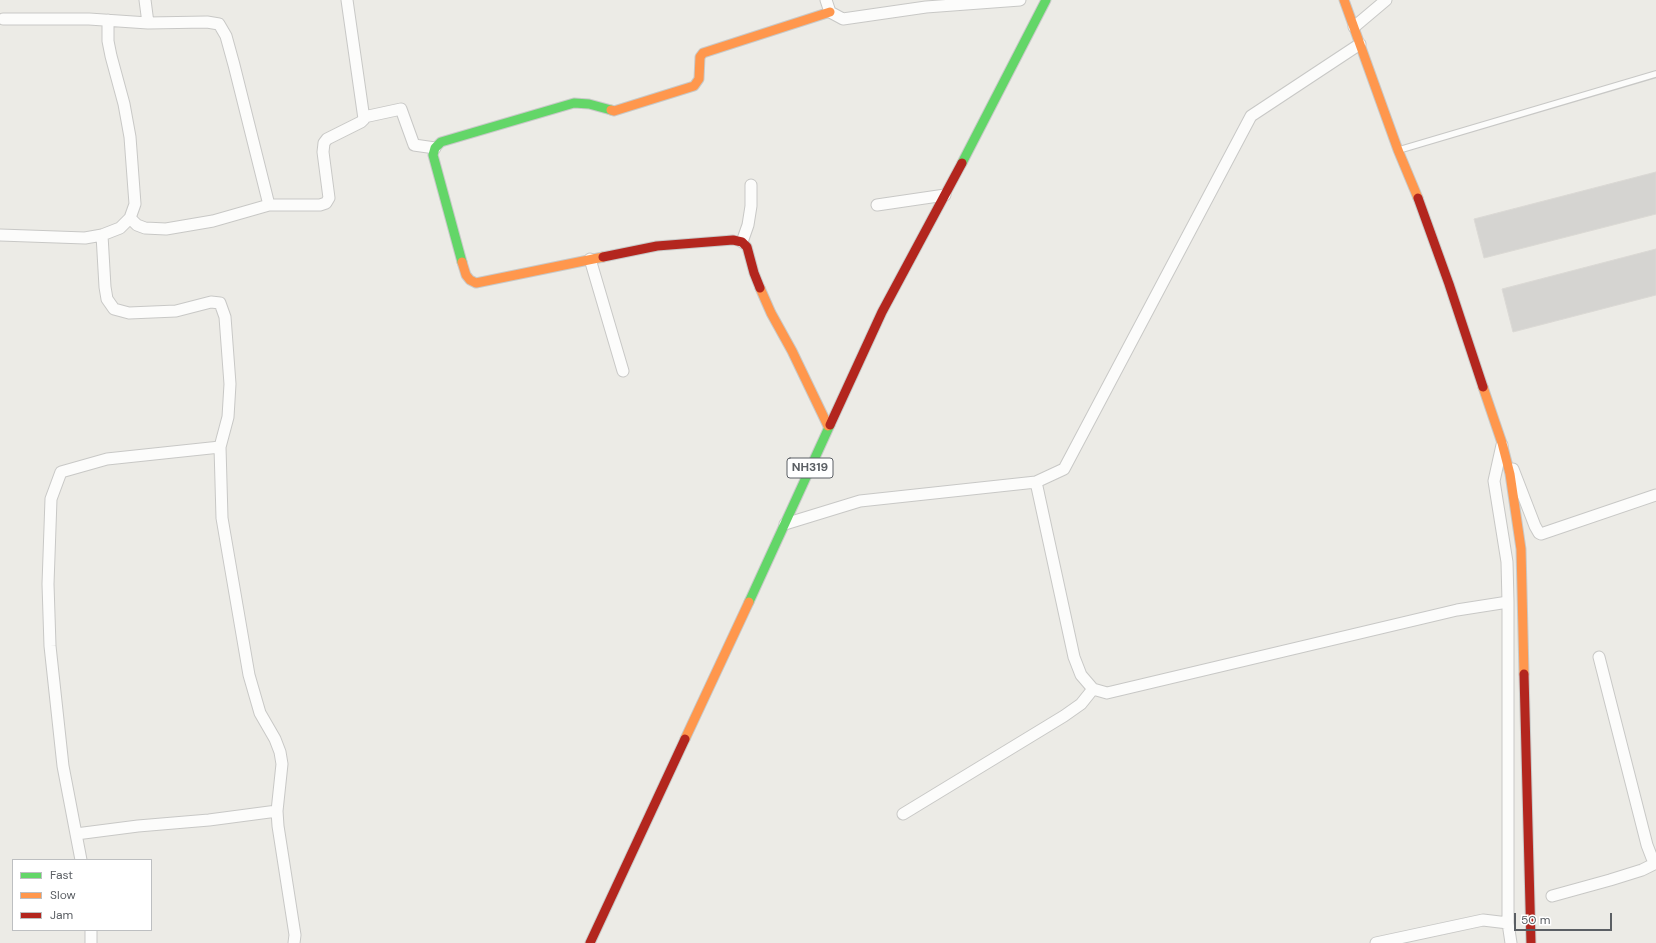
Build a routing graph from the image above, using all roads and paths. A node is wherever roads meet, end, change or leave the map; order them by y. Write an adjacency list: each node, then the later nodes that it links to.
1 (145, 0): 11 (street)
2 (347, 0): 15 (street)
3 (826, 0): 8 (street)
4 (1020, 0): 8 (street)
5 (1046, 0): 19 (main road, NH319)
6 (1344, 0): 12 (main road)
7 (1386, 0): 12 (street)
8 (830, 12): 16 (main road)
9 (3, 19): 10 (street)
10 (108, 20): 11 (street); 22 (street)
11 (148, 23): 20 (street)
12 (1354, 27): 13 (main road)
13 (1360, 44): 17 (main road); 31 (street)
14 (1656, 74): 17 (lane)
15 (364, 117): 16 (street); 20 (street)
16 (435, 148): 26 (main road)
17 (1398, 150): 30 (main road)
18 (751, 185): 25 (street)
19 (945, 195): 21 (street); 28 (main road, NH319)
20 (269, 206): 22 (street)
21 (877, 206)
22 (130, 218): 24 (street)
23 (0, 235): 24 (street)
24 (102, 235): 29 (street)
25 (742, 242): 26 (main road); 28 (main road)
26 (590, 259): 27 (street)
27 (623, 370)
28 (828, 426): 33 (main road, NH319)
29 (220, 447): 37 (street); 39 (street)
30 (1504, 447): 32 (street); 34 (street); 50 (main road)
31 (1036, 482): 33 (street); 36 (street)
32 (1656, 495)
33 (785, 524): 47 (main road, NH319)
34 (1508, 602): 36 (street); 43 (street)
35 (1599, 657): 41 (street)
36 (1093, 689): 38 (street)
37 (277, 811): 39 (street); 46 (street)
38 (903, 814)
39 (76, 834): 40 (street)
40 (81, 859)
41 (1656, 863): 42 (street)
42 (1552, 896)
43 (1508, 923): 48 (street); 49 (street)
44 (91, 931): 45 (street)
45 (91, 943)
46 (294, 943)
47 (590, 943)
48 (1376, 943)
49 (1511, 943)
50 (1531, 943)

